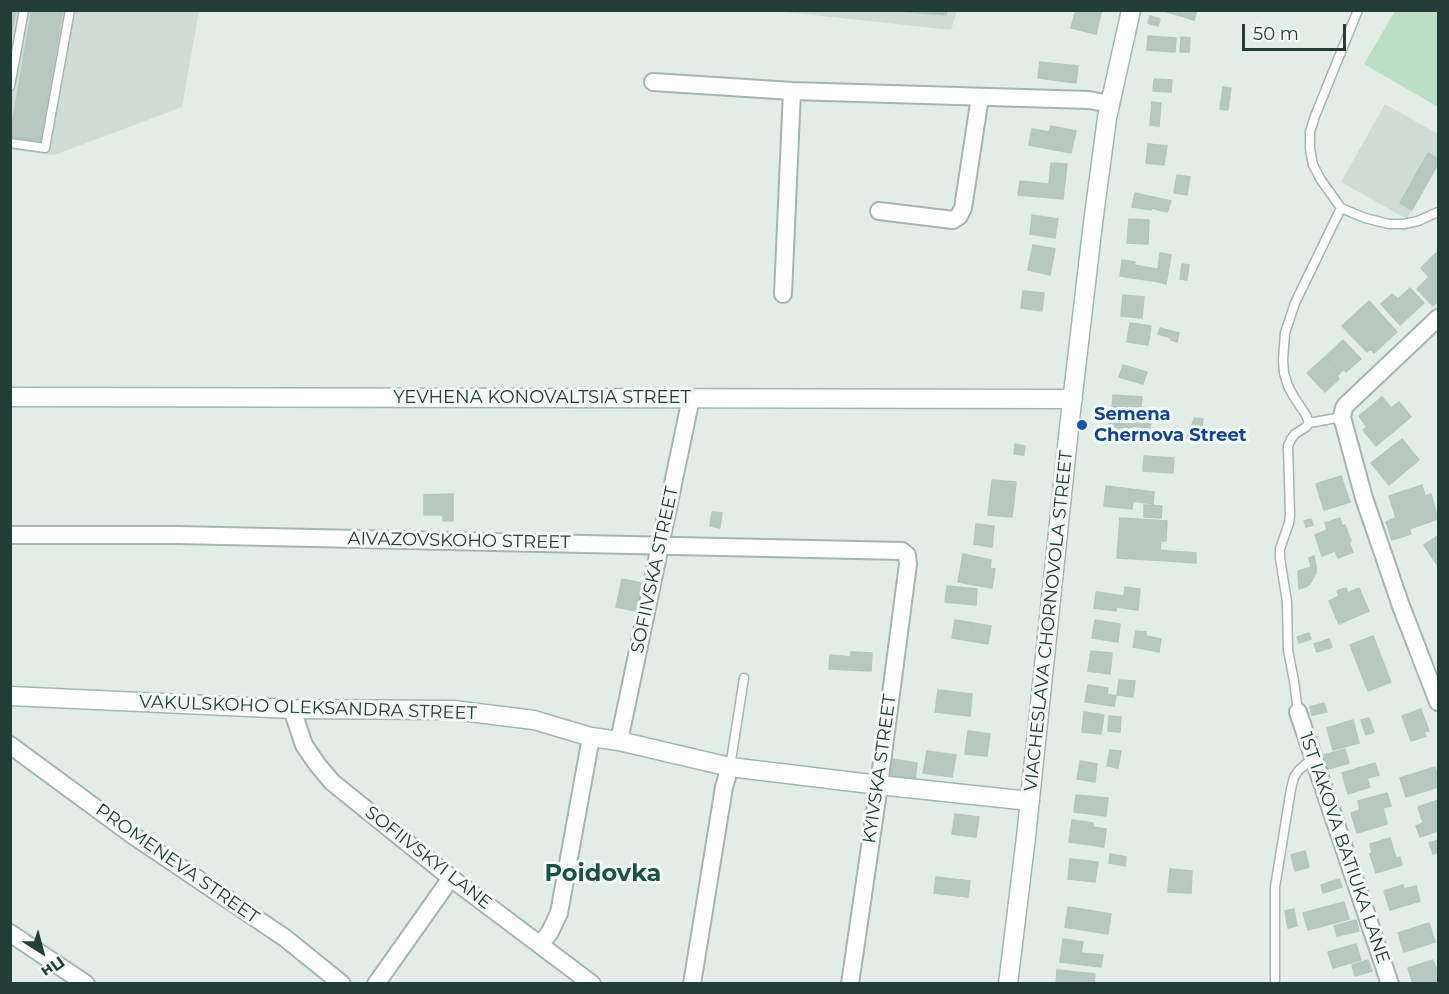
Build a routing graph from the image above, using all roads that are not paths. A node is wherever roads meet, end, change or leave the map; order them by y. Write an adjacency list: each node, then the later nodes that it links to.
1 (24, 10): 6 (lane)
2 (70, 10): 10 (lane)
3 (1131, 10): 9 (street, VIACHESLAVA CHORNOVOLA STREET)
4 (1358, 10): 11 (lane)
5 (653, 82): 7 (street)
6 (10, 86)
7 (792, 91): 8 (street); 14 (street)
8 (980, 97): 9 (street); 12 (street)
9 (1110, 104): 18 (street, VIACHESLAVA CHORNOVOLA STREET)
10 (10, 143)
11 (1341, 208): 13 (lane); 20 (lane)
12 (879, 212)
13 (1438, 212)
14 (783, 294)
15 (1438, 318): 19 (street)
16 (10, 397): 17 (street, YEVHENA KONOVALTSIA STREET)
17 (692, 398): 18 (street, YEVHENA KONOVALTSIA STREET); 22 (street, SOFIIVSKA STREET)
18 (1073, 399): 35 (street, VIACHESLAVA CHORNOVOLA STREET)
19 (1342, 417): 20 (lane); 26 (street)
20 (1309, 423): 28 (lane)
21 (10, 535): 22 (street, AIVAZOVSKOHO STREET)
22 (661, 545): 23 (street, AIVAZOVSKOHO STREET); 30 (street, SOFIIVSKA STREET)
23 (907, 555): 34 (street, KYIVSKA STREET)
24 (744, 678): 33 (lane)
25 (10, 696): 27 (street, VAKULSKOHO OLEKSANDRA STREET)
26 (1438, 702)
27 (292, 709): 29 (street, VAKULSKOHO OLEKSANDRA STREET); 36 (street, SOFIIVSKYI LANE)
28 (1298, 712): 32 (street, 1ST IAKOVA BATIUKA LANE)
29 (591, 736): 30 (street, VAKULSKOHO OLEKSANDRA STREET); 38 (street)
30 (619, 741): 33 (street, VAKULSKOHO OLEKSANDRA STREET)
31 (10, 746): 40 (street, PROMENEVA STREET)
32 (1314, 759): 46 (lane); 47 (street, 1ST IAKOVA BATIUKA LANE)
33 (730, 767): 34 (street, VAKULSKOHO OLEKSANDRA STREET); 43 (street)
34 (879, 785): 35 (street, VAKULSKOHO OLEKSANDRA STREET); 44 (street, KYIVSKA STREET)
35 (1030, 801): 45 (street, VIACHESLAVA CHORNOVOLA STREET)
36 (451, 878): 38 (street, SOFIIVSKYI LANE); 41 (street)
37 (10, 933): 39 (street)
38 (540, 945): 42 (street, SOFIIVSKYI LANE)
39 (86, 984)
40 (342, 984)
41 (376, 984)
42 (592, 984)
43 (692, 984)
44 (849, 984)
45 (1008, 984)
46 (1275, 984)
47 (1390, 984)

